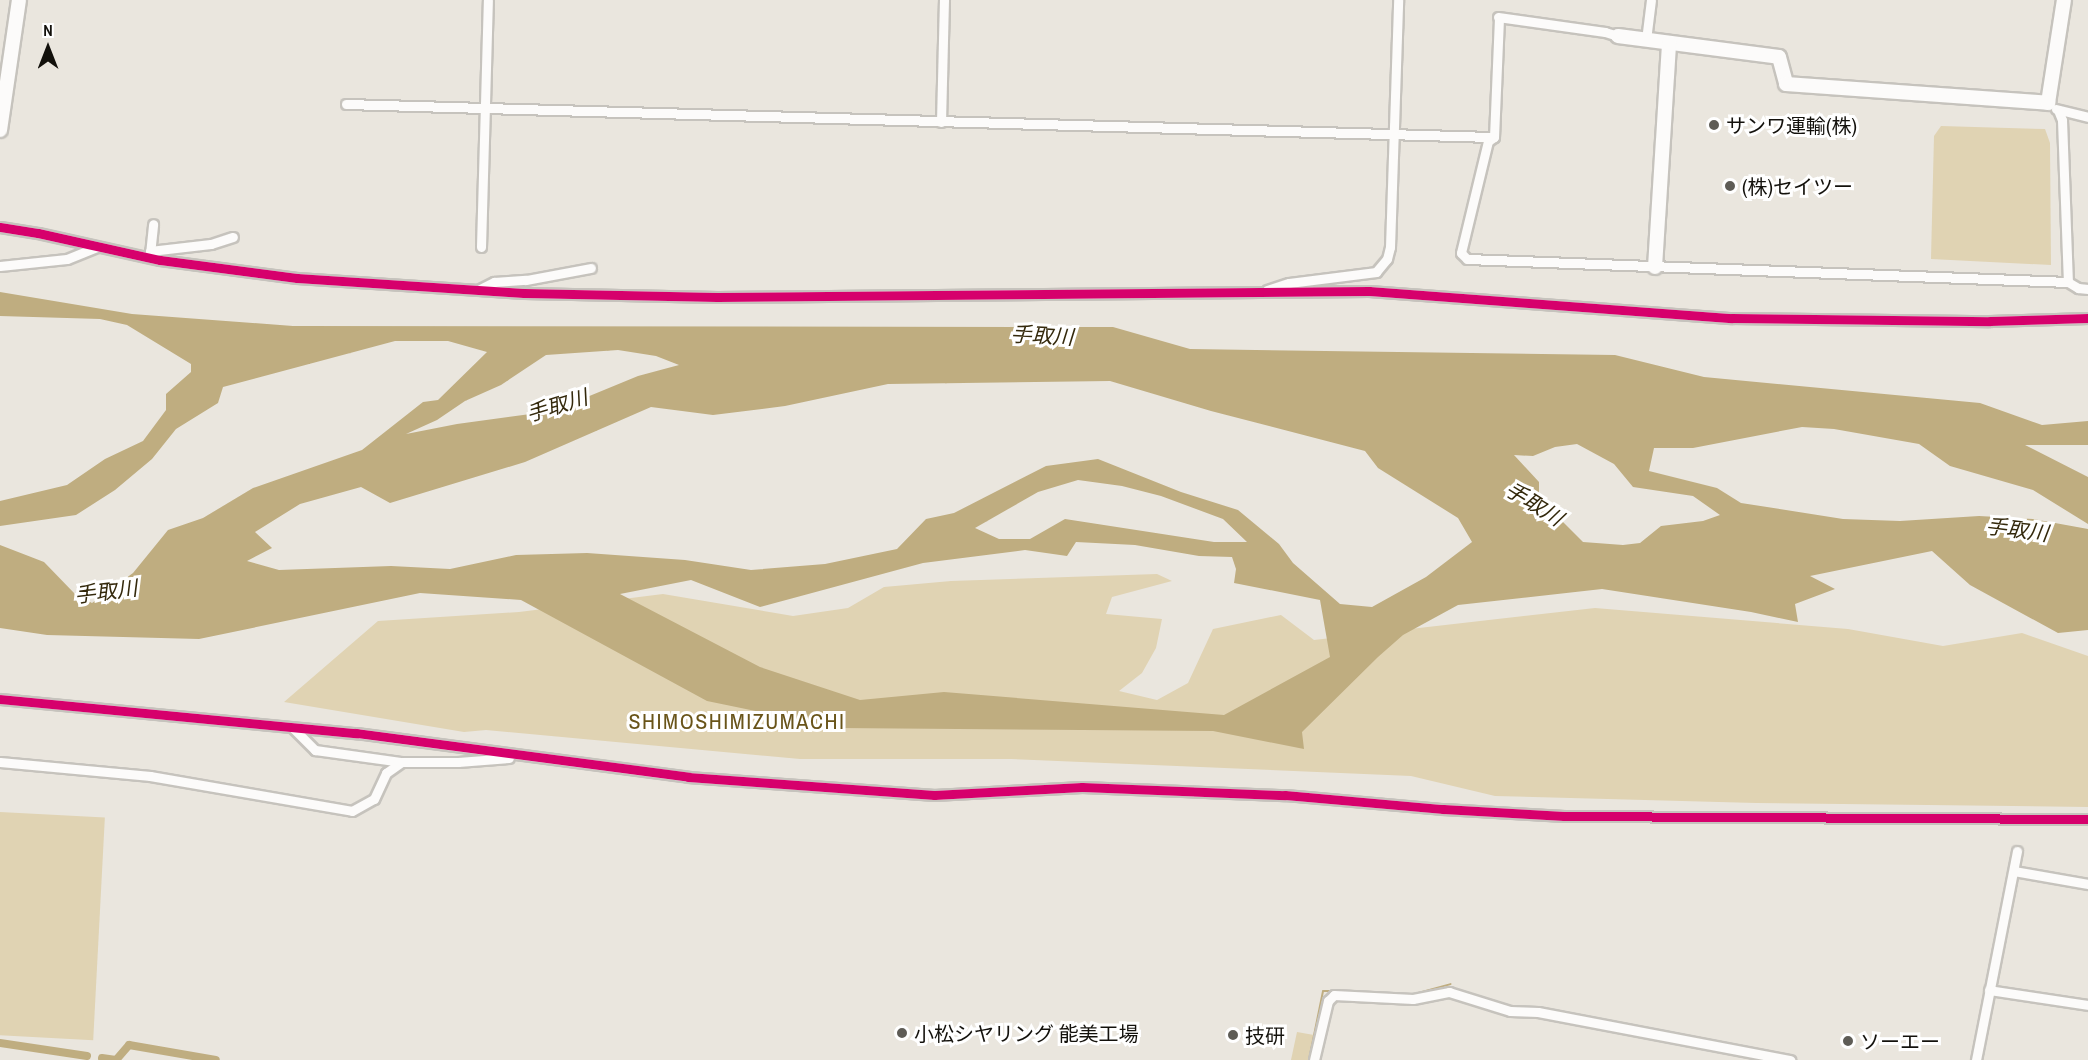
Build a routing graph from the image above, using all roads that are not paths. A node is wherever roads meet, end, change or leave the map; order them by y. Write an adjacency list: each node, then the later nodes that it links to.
1 (19, 0): 15 (street)
2 (488, 0): 12 (street)
3 (944, 0): 14 (street)
4 (1398, 0): 16 (street)
5 (1651, 0): 8 (street)
6 (2064, 0): 11 (street)
7 (1618, 36): 8 (street); 17 (street)
8 (1646, 40): 9 (street)
9 (1670, 43): 11 (street); 25 (street)
10 (346, 104): 12 (street)
11 (2053, 106): 13 (street); 27 (street)
12 (485, 108): 14 (street); 22 (street)
13 (2088, 117)
14 (941, 122): 16 (street)
15 (0, 130)
16 (1393, 134): 17 (street); 30 (street)
17 (1494, 137): 25 (street)
18 (153, 224): 23 (street)
19 (0, 228): 21 (street)
20 (233, 237): 23 (street)
21 (97, 246): 23 (street); 24 (street)
22 (481, 247)
23 (150, 254): 29 (street)
24 (0, 266)
25 (1654, 267): 27 (street)
26 (591, 268): 29 (street)
27 (2068, 282): 28 (street)
28 (2088, 289)
29 (478, 290): 30 (street)
30 (1262, 292): 31 (street)
31 (2088, 318)
32 (0, 699): 33 (street)
33 (292, 727): 34 (street); 36 (street)
34 (526, 756): 36 (street); 37 (street)
35 (0, 762): 36 (street)
36 (402, 762)
37 (2088, 819)
38 (2018, 851): 39 (street)
39 (2014, 871): 40 (street); 41 (street)
40 (2088, 884)
41 (1989, 990): 42 (street); 45 (street)
42 (2088, 1005)
43 (1314, 1060): 44 (street)
44 (1790, 1060)
45 (1976, 1060)

